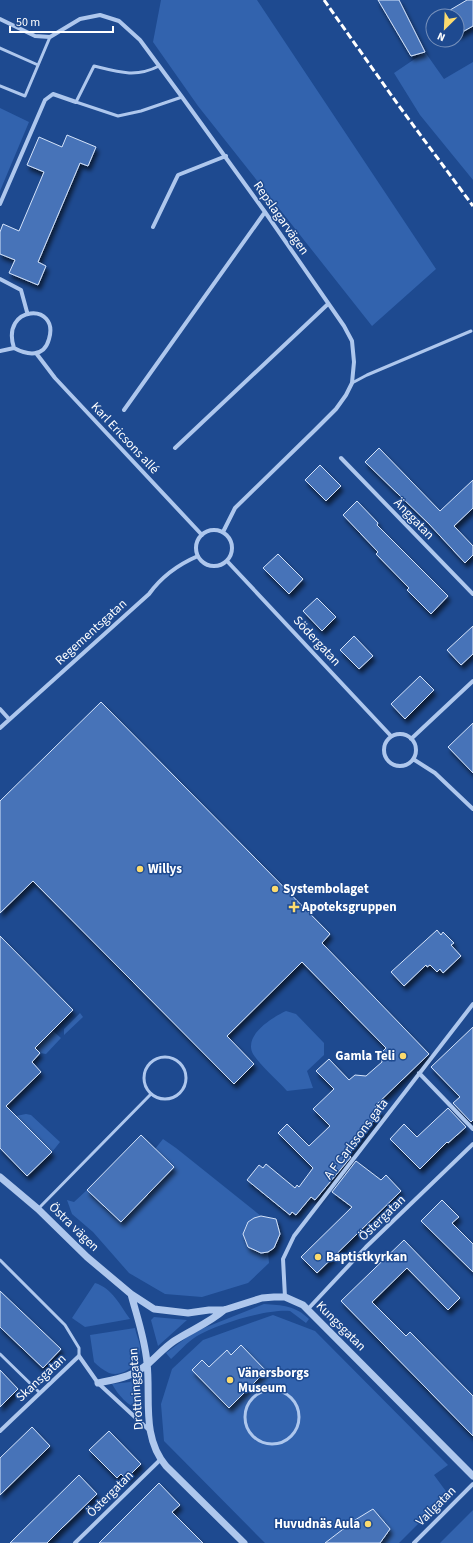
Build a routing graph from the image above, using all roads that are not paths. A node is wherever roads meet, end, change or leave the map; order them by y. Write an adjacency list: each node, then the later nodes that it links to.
1 (0, 19): 2 (street)
2 (50, 37): 4 (lane); 5 (street, Repslagarvägen)
3 (0, 48): 4 (lane)
4 (38, 65): 6 (lane)
5 (159, 66): 7 (street, Repslagarvägen); 8 (lane)
6 (0, 86)
7 (182, 97): 8 (lane); 9 (street, Repslagarvägen)
8 (76, 102): 10 (street)
9 (226, 156): 11 (street, Repslagarvägen); 12 (street)
10 (0, 204)
11 (265, 212): 14 (street, Repslagarvägen); 21 (street)
12 (153, 227)
13 (0, 279): 15 (street)
14 (328, 304): 20 (street, Repslagarvägen); 22 (street)
15 (27, 312): 17 (street); 19 (street)
16 (471, 331): 20 (lane)
17 (14, 348): 18 (street); 19 (street)
18 (0, 351)
19 (36, 353): 25 (street, Karl Ericsons allé)
20 (352, 383): 24 (street, Repslagarvägen)
21 (124, 410)
22 (175, 448)
23 (341, 458): 28 (street, Änggatan)
24 (223, 532): 25 (street); 27 (street)
25 (202, 535): 26 (street)
26 (198, 556): 27 (street); 31 (street, Regementsgatan)
27 (227, 561): 33 (street, Södergatan)
28 (473, 594)
29 (473, 681): 34 (street)
30 (0, 709): 31 (street)
31 (9, 719): 32 (street, Regementsgatan)
32 (0, 728)
33 (391, 736): 34 (street); 35 (street)
34 (411, 739): 35 (street)
35 (413, 759): 36 (street)
36 (473, 809)
37 (473, 1004): 38 (street, A F Carlssons gata)
38 (419, 1072): 40 (street); 46 (street, A F Carlssons gata)
39 (152, 1094): 39 (lane); 43 (lane)
40 (473, 1129)
41 (473, 1144): 47 (street, Östergatan)
42 (0, 1177): 43 (street, Östra vägen)
43 (38, 1209): 45 (street, Östra vägen)
44 (0, 1260): 50 (lane)
45 (131, 1294): 48 (street, Kungsgatan); 51 (street, Drottninggatan)
46 (285, 1297): 47 (street, Kungsgatan); 48 (street, Kungsgatan)
47 (308, 1309): 58 (street, Kungsgatan)
48 (224, 1310): 51 (street)
49 (0, 1354): 54 (lane)
50 (79, 1356): 52 (street); 54 (street, Skansgatan)
51 (148, 1364): 52 (street); 55 (street, Drottninggatan)
52 (98, 1383): 55 (street)
53 (277, 1390): 53 (lane)
54 (40, 1393): 56 (street, Skansgatan)
55 (150, 1430): 57 (street, Drottninggatan)
56 (0, 1431)
57 (160, 1460): 60 (street, Östergatan); 61 (street, Drottninggatan)
58 (473, 1476)
59 (473, 1484): 62 (street, Vallgatan)
60 (75, 1543)
61 (244, 1543)
62 (414, 1543)

